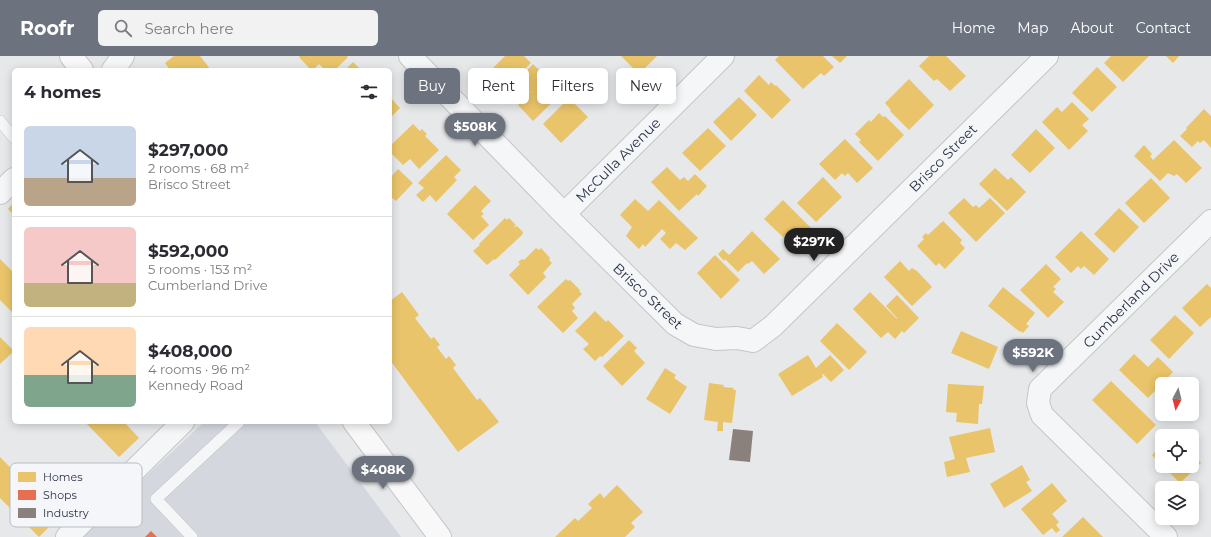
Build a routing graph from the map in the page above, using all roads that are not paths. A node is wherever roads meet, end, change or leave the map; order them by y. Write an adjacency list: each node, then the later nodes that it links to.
1 (71, 56): 6 (main road)
2 (123, 56): 7 (street)
3 (410, 56): 12 (street, Brisco Street)
4 (723, 56): 12 (street, McCulla Avenue)
5 (1047, 56): 12 (street, Brisco Street)
6 (80, 68)
7 (114, 68)
8 (0, 121): 9 (lane)
9 (12, 136)
10 (12, 181): 11 (street)
11 (0, 193)
12 (564, 214)
13 (1211, 221): 22 (street, Cumberland Drive)
14 (181, 424): 17 (street)
15 (237, 424): 20 (lane)
16 (355, 424): 21 (main road)
17 (142, 463)
18 (77, 527): 19 (street)
19 (67, 537)
20 (192, 537)
21 (440, 537)
22 (1166, 537)

